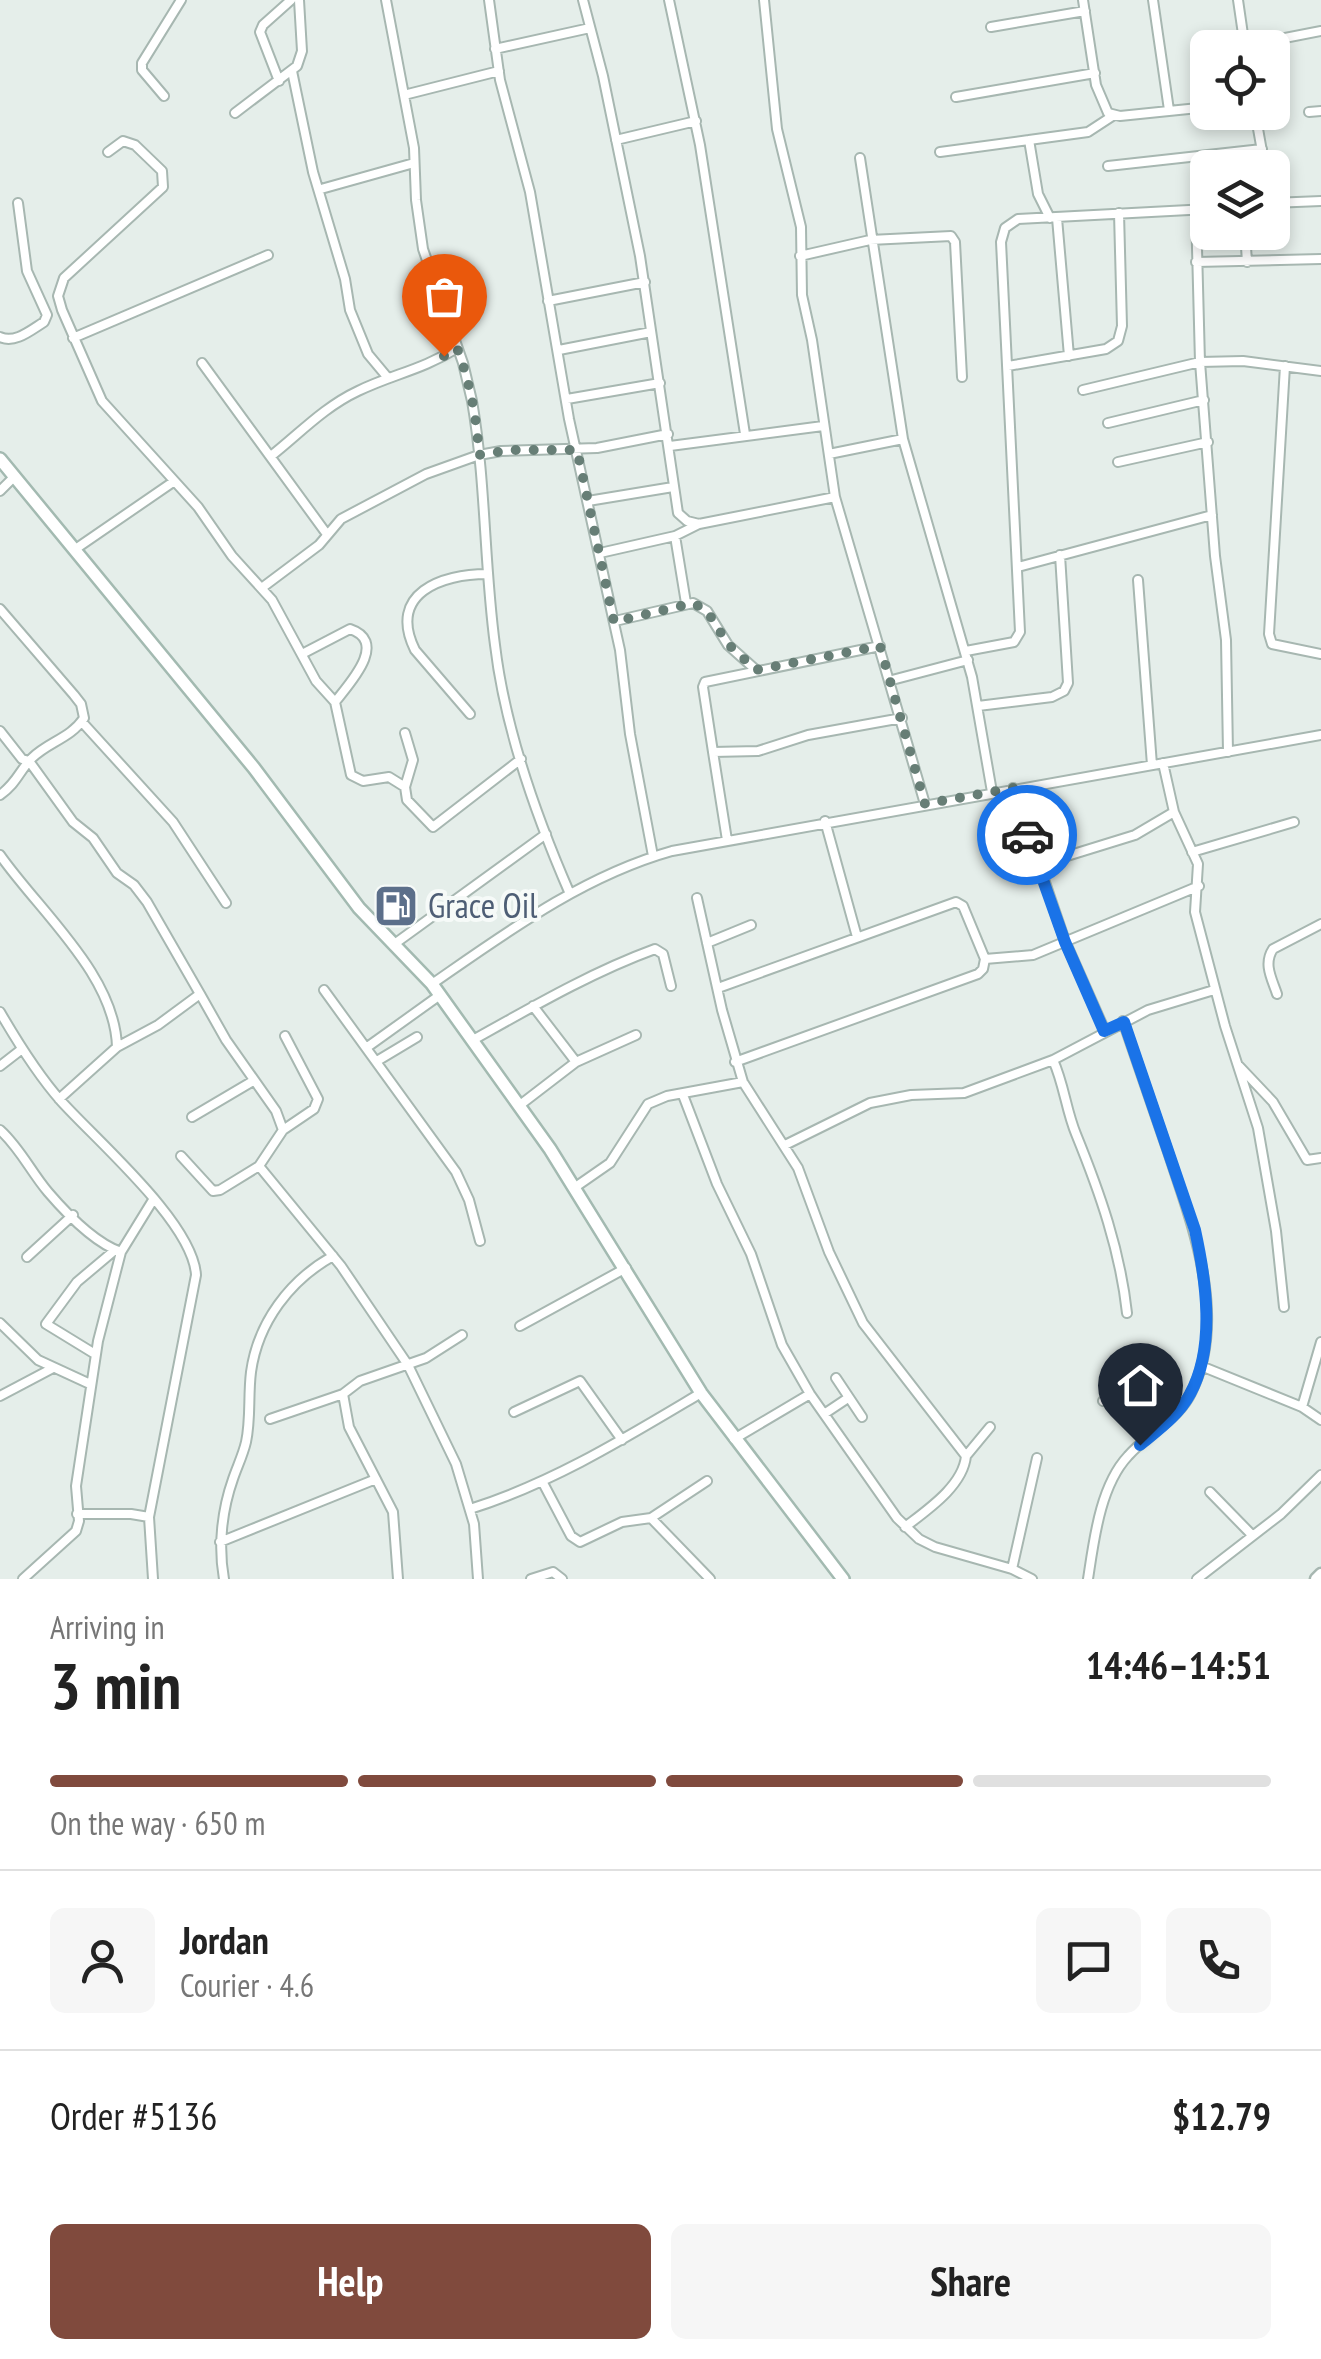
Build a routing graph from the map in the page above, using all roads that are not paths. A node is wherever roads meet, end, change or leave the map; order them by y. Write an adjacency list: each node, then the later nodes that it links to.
1 (181, 0): 24 (street)
2 (290, 0): 22 (street)
3 (300, 0): 19 (street)
4 (386, 0): 23 (street)
5 (489, 0): 18 (street)
6 (583, 0): 14 (street)
7 (669, 0): 32 (street)
8 (764, 0): 53 (street)
9 (1083, 0): 12 (street)
10 (1152, 0): 27 (street)
11 (1238, 0): 15 (street)
12 (1086, 11): 13 (street); 21 (street)
13 (991, 27)
14 (590, 28): 18 (street); 34 (street)
15 (1243, 30)
16 (1321, 31): 17 (street)
17 (1290, 37)
18 (496, 49): 20 (street)
19 (292, 71): 22 (street); 42 (street)
20 (498, 71): 23 (street); 58 (street)
21 (1094, 73): 25 (street); 31 (street)
22 (279, 81): 30 (street)
23 (404, 95): 40 (street)
24 (164, 96)
25 (956, 96)
26 (1190, 108): 27 (street)
27 (1169, 110): 31 (street)
28 (1321, 111): 29 (street)
29 (1309, 112)
30 (235, 113)
31 (1114, 115): 35 (street)
32 (696, 121): 34 (street); 79 (street)
33 (1258, 130): 36 (street)
34 (616, 140): 57 (street)
35 (1030, 140): 38 (street); 48 (street)
36 (1262, 148): 41 (street)
37 (108, 152): 61 (street)
38 (940, 152)
39 (860, 158): 49 (street)
40 (414, 163): 42 (street); 62 (street)
41 (1108, 166)
42 (321, 189): 71 (street)
43 (1321, 202): 45 (street)
44 (18, 203): 60 (street)
45 (1290, 203)
46 (1190, 210): 47 (street)
47 (1119, 213): 48 (street); 64 (street)
48 (1053, 218): 64 (street); 67 (street)
49 (870, 240): 53 (street); 70 (street); 80 (street)
50 (1196, 250): 55 (street)
51 (1246, 250): 56 (street)
52 (268, 255): 61 (street)
53 (800, 256): 77 (street)
54 (1321, 259): 56 (street)
55 (1196, 262): 56 (street); 65 (street)
56 (1247, 262)
57 (645, 282): 58 (street); 59 (street)
58 (548, 301): 63 (street)
59 (651, 332): 63 (street); 72 (street)
60 (0, 336)
61 (72, 338): 90 (street)
62 (457, 348): 71 (street); 85 (street)
63 (559, 350): 74 (street)
64 (1069, 356): 67 (street)
65 (1200, 362): 68 (street); 73 (street); 75 (street)
66 (202, 363): 86 (street)
67 (1008, 366): 102 (street)
68 (1284, 366): 69 (street); 111 (street)
69 (1321, 370)
70 (962, 377)
71 (388, 378): 86 (street)
72 (660, 383): 74 (street); 78 (street)
73 (1083, 390)
74 (567, 399): 83 (street)
75 (1204, 400): 76 (street); 81 (street)
76 (1108, 424)
77 (823, 426): 79 (street); 84 (street)
78 (668, 434): 82 (street); 83 (street)
79 (745, 434): 82 (street)
80 (903, 439): 84 (street); 112 (street)
81 (1208, 442): 88 (street); 95 (street)
82 (670, 446): 91 (street)
83 (577, 450): 85 (street); 94 (street)
84 (828, 454): 93 (street)
85 (479, 455): 97 (street); 103 (street)
86 (271, 456): 97 (street)
87 (0, 459): 89 (main road)
88 (1118, 462)
89 (14, 477): 92 (street); 99 (main road)
90 (173, 482): 99 (street); 105 (street)
91 (673, 487): 94 (street); 96 (street)
92 (0, 491)
93 (836, 497): 96 (street); 109 (street)
94 (588, 501): 100 (street)
95 (1212, 515): 101 (street); 124 (street)
96 (699, 524): 98 (street)
97 (326, 534): 105 (street)
98 (675, 536): 100 (street); 106 (street)
99 (73, 550): 152 (main road)
100 (600, 553): 108 (street)
101 (1060, 555): 102 (street); 116 (street)
102 (1018, 566): 112 (street)
103 (488, 574): 117 (street); 125 (street)
104 (1138, 580): 128 (street)
105 (263, 588): 110 (street)
106 (686, 603): 108 (street); 113 (street)
107 (0, 609): 119 (street)
108 (614, 622): 141 (street)
109 (880, 646): 113 (street); 114 (street)
110 (302, 654): 115 (street); 115 (street)
111 (1321, 654)
112 (967, 655): 114 (street); 116 (street)
113 (756, 670): 123 (street)
114 (892, 680): 118 (street)
115 (335, 702): 129 (street)
116 (978, 706): 131 (street)
117 (470, 714)
118 (902, 718): 123 (street); 133 (street)
119 (82, 722): 126 (street); 146 (street)
120 (0, 731): 126 (street)
121 (405, 733): 129 (street)
122 (1321, 735): 124 (street)
123 (712, 752): 138 (street)
124 (1228, 752): 127 (street)
125 (521, 759): 129 (street); 137 (street)
126 (30, 761): 132 (street); 159 (street)
127 (1162, 764): 128 (street); 134 (street)
128 (1152, 765): 130 (street)
129 (405, 787)
130 (1013, 788): 131 (street); 142 (street)
131 (992, 792): 133 (street)
132 (0, 795)
133 (925, 804): 135 (street)
134 (1174, 812): 139 (street); 142 (street)
135 (825, 821): 138 (street); 149 (street)
136 (1294, 822): 139 (street)
137 (546, 834): 144 (street); 152 (street)
138 (727, 840): 141 (street)
139 (1192, 852): 143 (street)
140 (0, 855): 170 (street)
141 (653, 856): 144 (street)
142 (1038, 866): 150 (street)
143 (1199, 886): 150 (street); 158 (street)
144 (570, 894): 154 (street)
145 (696, 898): 151 (street)
146 (226, 903)
147 (1321, 924): 160 (street)
148 (751, 925): 151 (street)
149 (857, 937): 153 (street); 156 (street)
150 (1065, 942): 153 (street); 165 (street)
151 (706, 943): 156 (street)
152 (393, 946): 154 (main road)
153 (985, 960): 176 (street)
154 (432, 984): 161 (main road)
155 (671, 986): 162 (street)
156 (718, 988): 176 (street)
157 (324, 990): 171 (street)
158 (1214, 990): 164 (street); 178 (street)
159 (200, 994): 170 (street); 179 (street)
160 (1278, 994)
161 (440, 995): 169 (main road); 171 (street)
162 (533, 1006): 169 (street); 175 (street)
163 (0, 1012): 172 (street)
164 (1124, 1022): 165 (street); 207 (street)
165 (1104, 1031): 173 (street)
166 (636, 1035): 175 (street)
167 (285, 1036): 186 (street)
168 (416, 1037): 174 (street)
169 (474, 1040): 183 (main road)
170 (117, 1047): 182 (street)
171 (366, 1048): 174 (street)
172 (22, 1049): 177 (street); 182 (street)
173 (1053, 1060): 187 (street); 200 (street)
174 (377, 1061): 194 (street)
175 (576, 1062): 183 (street)
176 (736, 1062): 180 (street)
177 (0, 1066)
178 (1239, 1066): 189 (street); 199 (street)
179 (253, 1081): 184 (street); 186 (street)
180 (744, 1082): 181 (street); 187 (street)
181 (683, 1095): 191 (street); 213 (street)
182 (60, 1099): 192 (street)
183 (520, 1105): 191 (main road)
184 (192, 1118)
185 (0, 1130): 193 (street)
186 (283, 1130): 190 (street)
187 (785, 1146): 227 (street)
188 (181, 1156): 190 (street)
189 (1321, 1158)
190 (258, 1166): 196 (street)
191 (574, 1188): 198 (main road)
192 (153, 1200): 195 (street); 236 (street)
193 (73, 1215): 195 (street); 197 (street)
194 (480, 1240)
195 (118, 1251): 205 (street); 205 (street)
196 (334, 1256): 206 (street); 240 (street)
197 (26, 1258)
198 (626, 1268): 202 (street); 211 (main road)
199 (1284, 1307)
200 (1127, 1313)
201 (0, 1323): 208 (street)
202 (520, 1326)
203 (462, 1334): 206 (street)
204 (1321, 1342): 217 (street)
205 (95, 1354): 210 (street)
206 (408, 1365): 212 (street); 234 (street)
207 (1200, 1366): 217 (street); 223 (street)
208 (54, 1368): 210 (street); 214 (street)
209 (836, 1378): 215 (street)
210 (90, 1384): 235 (street)
211 (701, 1393): 225 (main road); 226 (street)
212 (343, 1394): 221 (street); 230 (street)
213 (810, 1394): 219 (street); 225 (street)
214 (0, 1396)
215 (848, 1398): 219 (street); 220 (street)
216 (1103, 1401): 223 (street)
217 (1302, 1406): 222 (street)
218 (514, 1412): 226 (street)
219 (824, 1414): 238 (street)
220 (862, 1417)
221 (270, 1419)
222 (1321, 1420)
223 (1167, 1422): 252 (street)
224 (990, 1427): 227 (street)
225 (734, 1439): 250 (main road)
226 (622, 1440): 232 (street)
227 (966, 1456): 238 (street)
228 (1037, 1458): 241 (street)
229 (1321, 1475): 239 (street)
230 (376, 1479): 240 (street); 245 (street)
231 (707, 1480): 237 (street)
232 (542, 1482): 234 (street); 237 (street)
233 (1210, 1492): 239 (street)
234 (470, 1509): 246 (street)
235 (77, 1514): 236 (street); 242 (street)
236 (150, 1517): 243 (street)
237 (651, 1518): 249 (street)
238 (905, 1527): 241 (street)
239 (1251, 1534): 253 (street)
240 (220, 1542): 244 (street)
241 (1012, 1569): 251 (street)
242 (24, 1579)
243 (153, 1579)
244 (224, 1579)
245 (398, 1579)
246 (478, 1579)
247 (532, 1579): 248 (street)
248 (562, 1579)
249 (710, 1579)
250 (843, 1579)
251 (1032, 1579)
252 (1088, 1579)
253 (1197, 1579)

